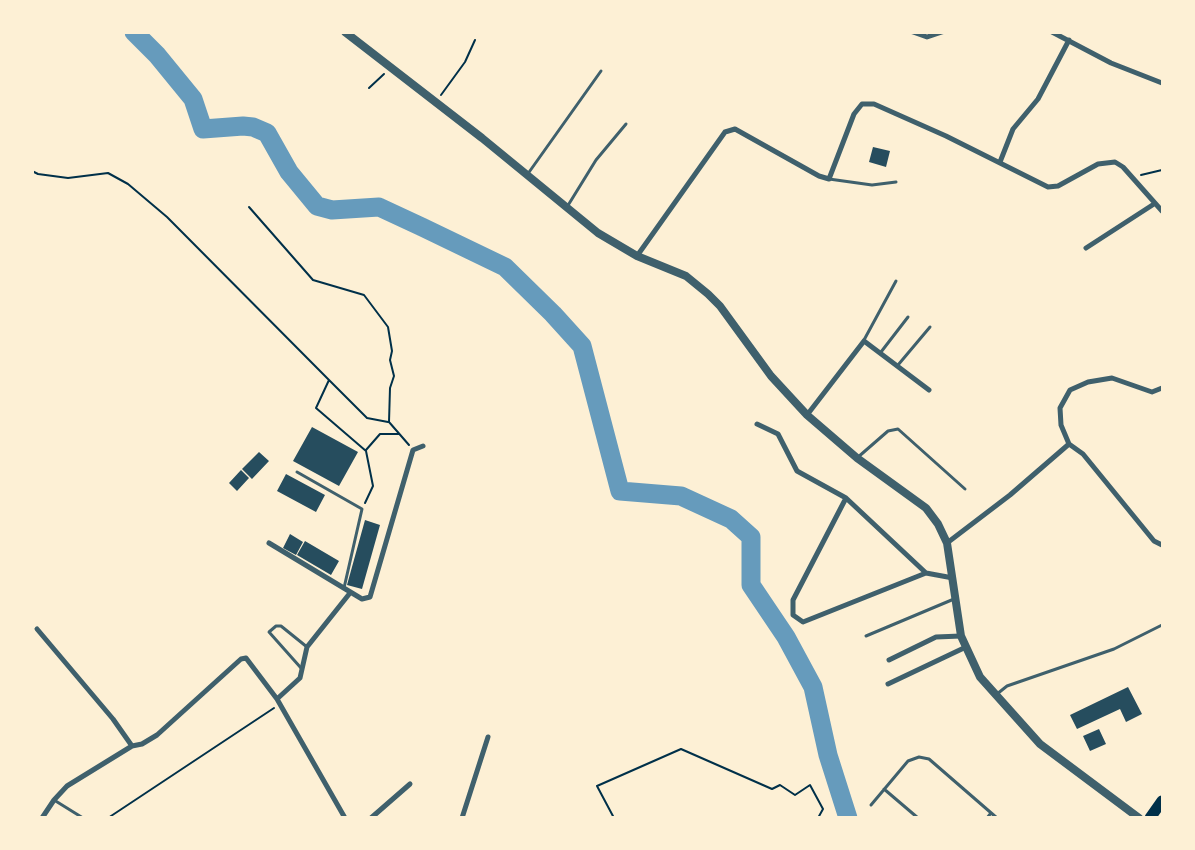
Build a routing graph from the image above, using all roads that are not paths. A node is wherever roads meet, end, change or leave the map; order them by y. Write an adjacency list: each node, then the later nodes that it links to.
1 (346, 32): 10 (street)
2 (913, 32): 3 (street)
3 (942, 32)
4 (1052, 32): 5 (street)
5 (1069, 40): 7 (street); 9 (street)
6 (601, 71): 10 (lane)
7 (1162, 84)
8 (626, 124): 14 (lane)
9 (1000, 162): 11 (street); 13 (street)
10 (526, 175): 14 (street)
11 (829, 179): 12 (lane); 17 (street)
12 (896, 182)
13 (1154, 204): 15 (street); 16 (street)
14 (567, 208): 17 (street)
15 (1162, 211)
16 (1086, 248)
17 (637, 256): 26 (street)
18 (896, 281): 21 (lane)
19 (908, 317): 22 (lane)
20 (930, 327): 23 (lane)
21 (864, 341): 22 (street); 26 (street)
22 (881, 352): 23 (street)
23 (898, 365): 25 (street)
24 (1162, 388): 28 (street)
25 (929, 390)
26 (807, 415): 30 (street)
27 (757, 424): 33 (street)
28 (1069, 444): 35 (street); 36 (street)
29 (423, 446): 40 (street)
30 (857, 458): 32 (lane); 35 (street)
31 (297, 472): 39 (lane)
32 (965, 489)
33 (846, 498): 37 (street); 37 (street)
34 (269, 543): 39 (street)
35 (947, 544): 38 (street)
36 (1162, 545)
37 (926, 573): 38 (street)
38 (953, 578): 41 (street)
39 (344, 588): 40 (street)
40 (350, 593): 46 (street)
41 (954, 599): 44 (lane); 45 (street)
42 (1162, 624): 51 (lane)
43 (37, 629): 54 (street)
44 (866, 636)
45 (961, 636): 47 (street); 48 (street)
46 (307, 647): 49 (street); 49 (lane)
47 (966, 647): 50 (street); 51 (street)
48 (889, 660)
49 (304, 670): 52 (street)
50 (888, 684)
51 (995, 696): 70 (street)
52 (279, 702): 54 (street); 64 (street)
53 (488, 737): 66 (street)
54 (132, 746): 57 (street)
55 (410, 784): 65 (street)
56 (884, 789): 59 (lane); 60 (lane); 67 (lane)
57 (54, 800): 62 (street); 63 (lane)
58 (1162, 801): 61 (highway)
59 (871, 805)
60 (991, 813): 68 (lane); 69 (lane)
61 (1154, 816)
62 (42, 818)
63 (83, 818)
64 (345, 818)
65 (371, 818)
66 (462, 818)
67 (918, 818)
68 (987, 818)
69 (998, 818)
70 (1139, 818)

